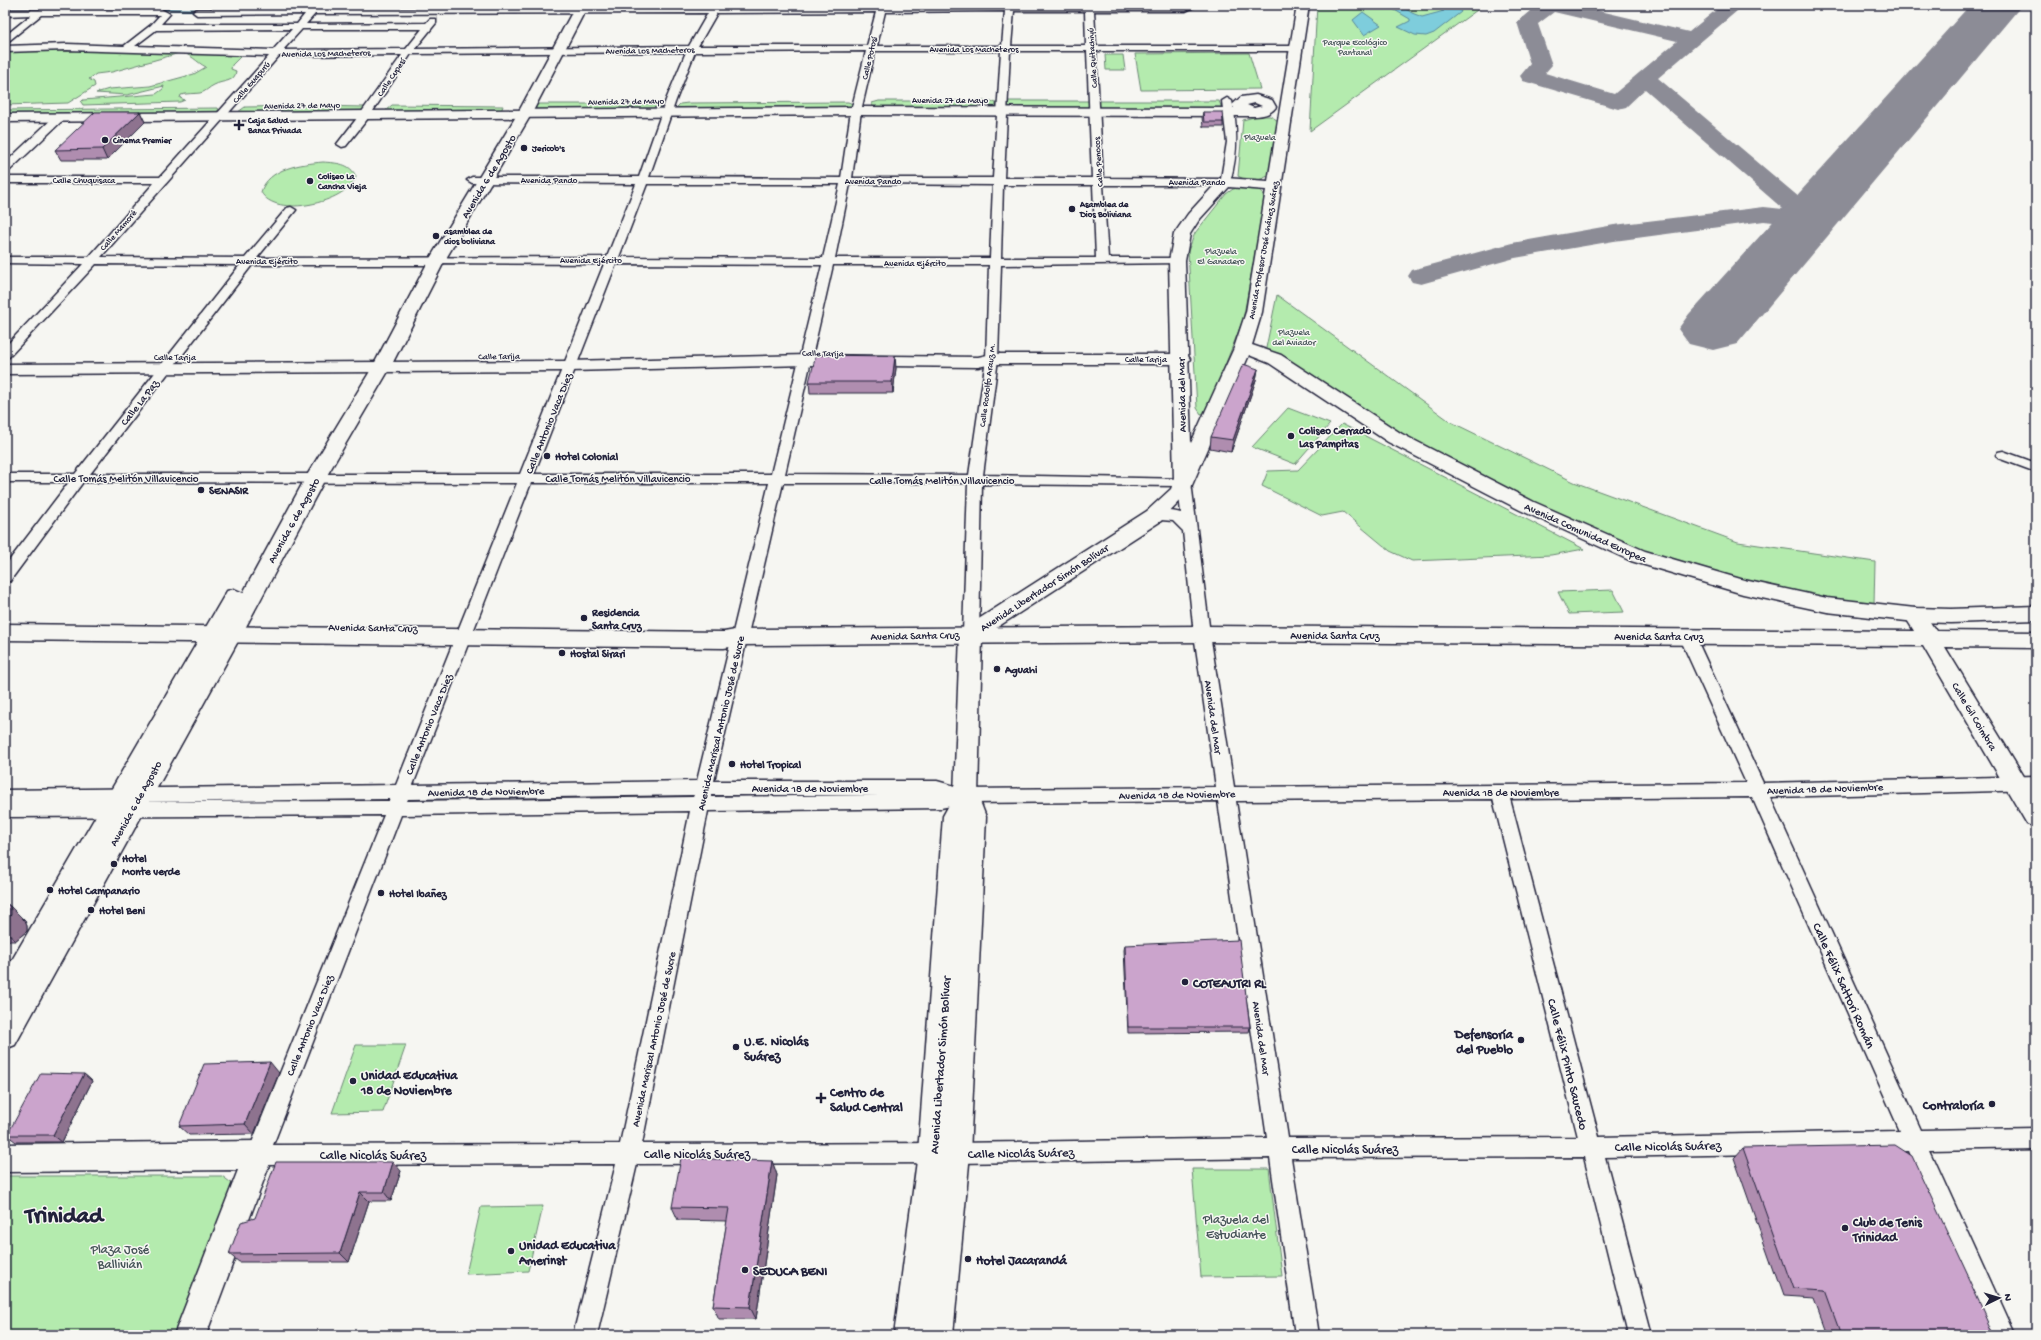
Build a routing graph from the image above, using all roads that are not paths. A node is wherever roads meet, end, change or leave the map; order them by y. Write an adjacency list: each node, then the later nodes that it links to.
1 (1194, 5): 4 (street)
2 (1303, 5): 17 (main road, Avenida Profesor José Chávez Suárez)
3 (881, 7): 7 (street); 8 (street); 21 (street, Calle Potosí)
4 (1089, 7): 7 (street); 23 (street, Calle Quitachiyú)
5 (316, 8): 9 (street); 10 (street); 14 (street, Calle Guapurú)
6 (576, 8): 8 (street); 9 (street); 24 (main road, Avenida 6 de Agosto)
7 (1010, 9): 22 (street, Calle Rodolfo Arauz M.)
8 (714, 10): 20 (street, Calle Antonio Vaca Diez)
9 (440, 11): 15 (street, Calle Cupesí)
10 (197, 12)
11 (5, 13): 12 (street)
12 (39, 13): 13 (street); 16 (street)
13 (154, 26): 14 (street); 19 (street)
14 (299, 26): 15 (street); 26 (street, Calle Guapurú)
15 (429, 26): 25 (street, Calle Cupesí)
16 (5, 41)
17 (1296, 48): 23 (street, Avenida Los Macheteros); 33 (main road, Avenida Profesor José Chávez Suárez)
18 (5, 49): 19 (street, Avenida Los Macheteros)
19 (126, 49): 26 (street, Avenida Los Macheteros)
20 (692, 49): 21 (street, Avenida Los Macheteros); 24 (street, Avenida Los Macheteros); 31 (street, Calle Antonio Vaca Diez)
21 (870, 49): 22 (street, Avenida Los Macheteros); 28 (street, Calle Potosí)
22 (1006, 49): 23 (street, Avenida Los Macheteros); 29 (street, Calle Rodolfo Arauz M.)
23 (1091, 49): 30 (street, Calle Quitachiyú)
24 (551, 51): 25 (street, Avenida Los Macheteros); 35 (main road, Avenida 6 de Agosto)
25 (408, 52): 26 (street, Avenida Los Macheteros); 27 (street, Calle Cupesí)
26 (276, 53): 36 (street, Calle Guapurú)
27 (373, 103): 35 (main road, Avenida 27 de Mayo); 36 (main road, Avenida 27 de Mayo); 37 (street, Calle Cupesí)
28 (857, 105): 29 (main road, Avenida 27 de Mayo); 31 (main road, Avenida 27 de Mayo); 46 (street, Avenida Mariscal Antonio José de Sucre)
29 (1003, 105): 30 (main road, Avenida 27 de Mayo); 47 (street, Calle Rodolfo Arauz M.)
30 (1095, 105): 32 (main road, Avenida 27 de Mayo); 48 (street, Calle Penocos)
31 (669, 107): 35 (main road, Avenida 27 de Mayo); 45 (street, Calle Antonio Vaca Diez)
32 (1229, 107): 33 (main road, Avenida 27 de Mayo); 49 (street, Avenida del Mar)
33 (1286, 107): 50 (main road, Avenida Profesor José Chávez Suárez)
34 (5, 108): 36 (main road, Avenida 27 de Mayo)
35 (521, 108): 37 (main road, Avenida 27 de Mayo); 44 (main road, Avenida 6 de Agosto)
36 (227, 110): 37 (main road, Avenida 27 de Mayo); 38 (main road, Avenida 27 de Mayo); 43 (street, Calle Mamoré)
37 (365, 115): 40 (street, Calle Cupesí)
38 (58, 117): 39 (main road, Avenida 27 de Mayo); 41 (street)
39 (5, 118)
40 (342, 144)
41 (5, 169)
42 (5, 180): 43 (street, Calle Chuquisaca)
43 (164, 180): 53 (street, Calle Mamoré)
44 (479, 180): 45 (street, Avenida Pando); 56 (main road, Avenida 6 de Agosto)
45 (643, 180): 46 (street, Avenida Pando); 54 (street, Calle Antonio Vaca Diez)
46 (846, 180): 47 (street, Avenida Pando); 60 (street, Avenida Mariscal Antonio José de Sucre)
47 (998, 182): 48 (street, Avenida Pando); 59 (street, Calle Rodolfo Arauz M.)
48 (1099, 182): 49 (street, Avenida Pando); 57 (street, Calle Penocos)
49 (1225, 182): 50 (main road, Avenida Pando); 58 (main road, Avenida del Mar)
50 (1274, 186): 61 (main road, Avenida Profesor José Chávez Suárez)
51 (291, 210): 55 (street, Calle La Paz)
52 (5, 260): 53 (street, Avenida Ejército)
53 (93, 260): 55 (street, Avenida Ejército); 62 (street, Calle Mamoré)
54 (612, 260): 56 (street, Avenida Ejército); 60 (street, Avenida Ejército); 67 (street, Calle Antonio Vaca Diez)
55 (249, 261): 56 (street, Avenida Ejército); 68 (street, Calle La Paz)
56 (431, 261): 69 (main road, Avenida 6 de Agosto)
57 (1102, 261): 58 (street, Avenida Ejército); 59 (street, Avenida Ejército)
58 (1177, 261): 66 (main road, Avenida del Mar)
59 (994, 262): 60 (street, Avenida Ejército); 65 (street, Calle Rodolfo Arauz M.)
60 (828, 263): 63 (street, Avenida Mariscal Antonio José de Sucre)
61 (1243, 348): 72 (main road, Avenida Profesor José Chávez Suárez); 86 (main road, Avenida Comunidad Europea)
62 (5, 354)
63 (807, 357): 65 (main road, Calle Tarija); 67 (main road, Calle Tarija); 79 (street, Avenida Mariscal Antonio José de Sucre)
64 (5, 358): 68 (main road, Calle Tarija)
65 (992, 359): 66 (main road, Calle Tarija); 80 (street, Calle Rodolfo Arauz M.)
66 (1181, 359): 71 (main road, Avenida del Mar)
67 (572, 360): 69 (main road, Calle Tarija); 78 (street, Calle Antonio Vaca Diez)
68 (170, 362): 69 (main road, Calle Tarija); 70 (main road, Calle Tarija); 77 (street, Calle La Paz)
69 (375, 362): 75 (main road, Avenida 6 de Agosto)
70 (5, 369)
71 (1180, 419): 72 (main road); 81 (main road, Avenida del Mar)
72 (1210, 425): 81 (main road, Avenida Profesor José Chávez Suárez)
73 (2003, 455): 74 (street)
74 (2036, 468)
75 (309, 477): 77 (street, Calle Tomás Melitón Villavicencio); 78 (street, Calle Tomás Melitón Villavicencio); 88 (main road, Avenida 6 de Agosto)
76 (5, 478): 77 (street, Calle Tomás Melitón Villavicencio)
77 (80, 478): 84 (street, Calle La Paz)
78 (526, 478): 79 (street, Calle Tomás Melitón Villavicencio); 90 (street, Calle Antonio Vaca Diez)
79 (776, 479): 80 (street, Calle Tomás Melitón Villavicencio); 94 (street, Avenida Mariscal Antonio José de Sucre)
80 (975, 479): 81 (street, Calle Tomás Melitón Villavicencio); 91 (street, Calle Rodolfo Arauz M.)
81 (1184, 482): 82 (main road, Avenida Libertador Simón Bolívar); 83 (street, Avenida del Mar)
82 (1154, 516): 83 (street); 91 (main road, Avenida Libertador Simón Bolívar)
83 (1189, 530): 92 (street, Avenida del Mar)
84 (5, 577)
85 (2036, 613): 86 (main road, Avenida Comunidad Europea)
86 (1915, 615): 95 (main road, Calle Gil Coimbra)
87 (5, 619): 88 (main road, Avenida Santa Cruz)
88 (225, 629): 89 (main road, Avenida Santa Cruz); 90 (main road, Avenida Santa Cruz); 105 (main road, Avenida 6 de Agosto)
89 (5, 632)
90 (465, 634): 94 (main road, Avenida Santa Cruz); 104 (street, Calle Antonio Vaca Diez)
91 (971, 634): 92 (main road, Avenida Santa Cruz); 94 (main road, Avenida Santa Cruz); 103 (main road, Avenida Libertador Simón Bolívar)
92 (1202, 634): 93 (main road, Avenida Santa Cruz); 100 (street, Avenida del Mar)
93 (1687, 636): 95 (main road, Avenida Santa Cruz); 98 (street, Calle Félix Sattori Román)
94 (741, 637): 102 (street, Avenida Mariscal Antonio José de Sucre)
95 (1930, 639): 96 (main road, Avenida Santa Cruz); 97 (main road, Calle Gil Coimbra)
96 (2036, 640)
97 (2026, 783): 98 (street, Avenida 18 de Noviembre); 107 (main road, Calle Gil Coimbra)
98 (1758, 790): 99 (street, Avenida 18 de Noviembre); 111 (street, Calle Félix Sattori Román)
99 (1500, 792): 100 (street, Avenida 18 de Noviembre); 112 (street, Calle Félix Pinto Saucedo)
100 (1225, 793): 103 (street, Avenida 18 de Noviembre); 113 (street, Avenida del Mar)
101 (5, 796): 105 (street, Avenida 18 de Noviembre)
102 (703, 796): 103 (street, Avenida 18 de Noviembre); 104 (street, Avenida 18 de Noviembre); 114 (street, Avenida Mariscal Antonio José de Sucre)
103 (966, 796): 115 (main road, Avenida Libertador Simón Bolívar)
104 (398, 800): 105 (street, Avenida 18 de Noviembre); 116 (street, Calle Antonio Vaca Diez)
105 (125, 802): 106 (street, Avenida 18 de Noviembre); 108 (main road, Avenida 6 de Agosto); 109 (main road, Avenida 6 de Agosto)
106 (5, 810)
107 (2036, 817)
108 (5, 997)
109 (5, 1036)
110 (2036, 1138): 111 (street, Calle Nicolás Suárez)
111 (1915, 1140): 112 (street, Calle Nicolás Suárez); 124 (street, Calle Félix Sattori Román)
112 (1590, 1147): 113 (street, Calle Nicolás Suárez); 123 (street, Calle Félix Pinto Saucedo)
113 (1278, 1148): 115 (street, Calle Nicolás Suárez); 122 (street, Avenida del Mar)
114 (629, 1153): 115 (street, Calle Nicolás Suárez); 116 (street, Calle Nicolás Suárez); 119 (street, Avenida Mariscal Antonio José de Sucre)
115 (944, 1153): 120 (main road, Avenida Libertador Simón Bolívar); 121 (main road, Avenida Libertador Simón Bolívar)
116 (258, 1155): 117 (main road, Calle Nicolás Suárez); 118 (main road, Calle Antonio Vaca Diez)
117 (5, 1158)
118 (190, 1335)
119 (585, 1335)
120 (910, 1335)
121 (937, 1335)
122 (1307, 1335)
123 (1640, 1335)
124 (2002, 1335)

